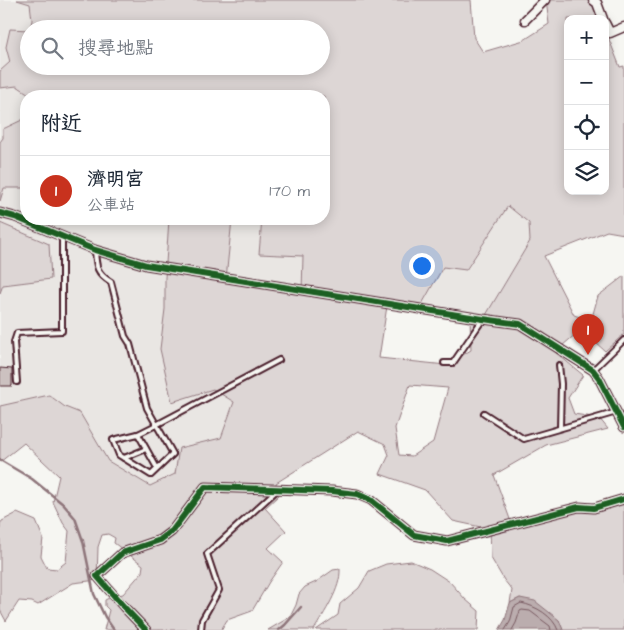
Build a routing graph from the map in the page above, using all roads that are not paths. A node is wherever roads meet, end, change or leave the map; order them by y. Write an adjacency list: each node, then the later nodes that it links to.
1 (545, 0): 4 (street)
2 (593, 0): 3 (street)
3 (602, 15)
4 (525, 20)
5 (624, 27): 6 (street)
6 (609, 34)
7 (0, 213): 8 (street)
8 (20, 219)
9 (34, 225): 10 (street)
10 (62, 236): 11 (street); 18 (lane)
11 (95, 250): 12 (street); 21 (lane)
12 (483, 320): 15 (lane); 17 (street)
13 (624, 340): 17 (lane)
14 (279, 360): 21 (lane)
15 (444, 363)
16 (559, 365): 23 (lane)
17 (593, 370): 19 (street)
18 (17, 382)
19 (617, 412): 22 (street); 23 (lane)
20 (484, 413): 23 (lane)
21 (156, 425): 24 (lane); 27 (lane)
22 (624, 427)
23 (560, 428)
24 (138, 434): 25 (lane); 26 (lane)
25 (146, 449): 26 (lane); 27 (lane)
26 (124, 458): 27 (lane)
27 (157, 468)
28 (278, 489): 29 (street); 30 (street); 31 (lane)
29 (624, 499)
30 (146, 630)
31 (202, 630)

